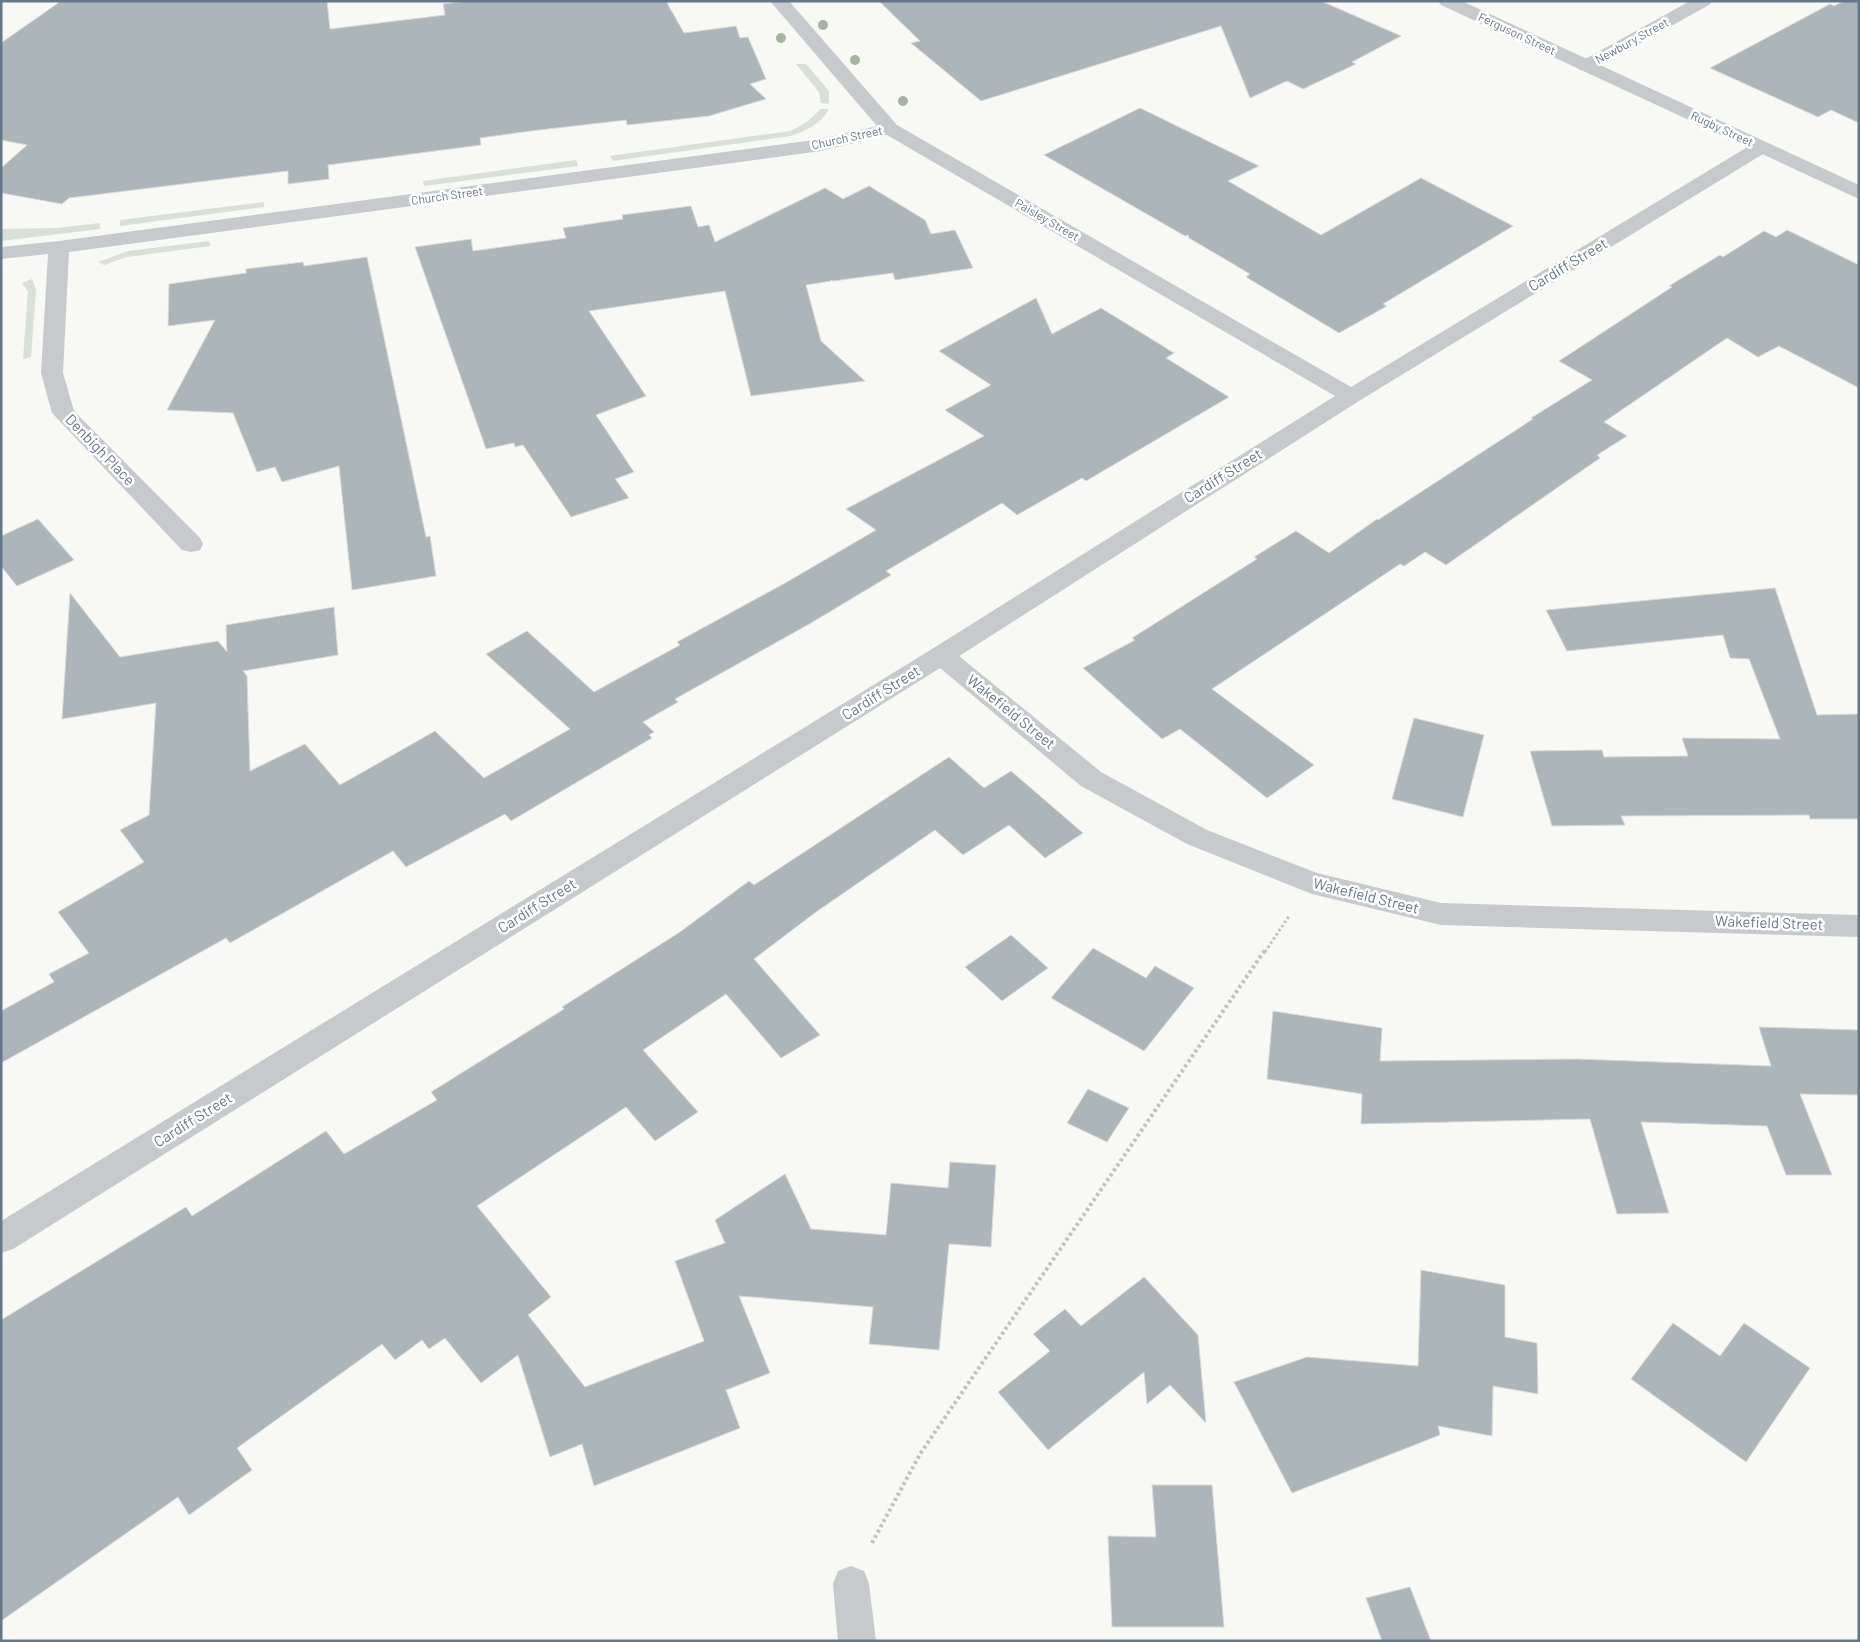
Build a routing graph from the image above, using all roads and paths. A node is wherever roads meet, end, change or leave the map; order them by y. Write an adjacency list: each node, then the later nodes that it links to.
1 (779, 1): 5 (street, Paisley Street)
2 (1447, 1): 4 (street, Ferguson Street)
3 (1703, 1): 4 (street, Newbury Street)
4 (1586, 66): 6 (street, Rugby Street)
5 (890, 129): 8 (street, Church Street); 10 (street, Paisley Street)
6 (1761, 147): 7 (street, Rugby Street); 10 (street, Cardiff Street)
7 (1859, 193)
8 (60, 247): 9 (street, Church Street); 11 (street, Denbigh Place)
9 (1, 253)
10 (1350, 396): 12 (street, Cardiff Street)
11 (191, 544)
12 (941, 655): 13 (street, Wakefield Street); 15 (street, Cardiff Street)
13 (1312, 883): 14 (street, Wakefield Street); 16 (path)
14 (1859, 926)
15 (1, 1239)
16 (851, 1584): 17 (street)
17 (857, 1641)

